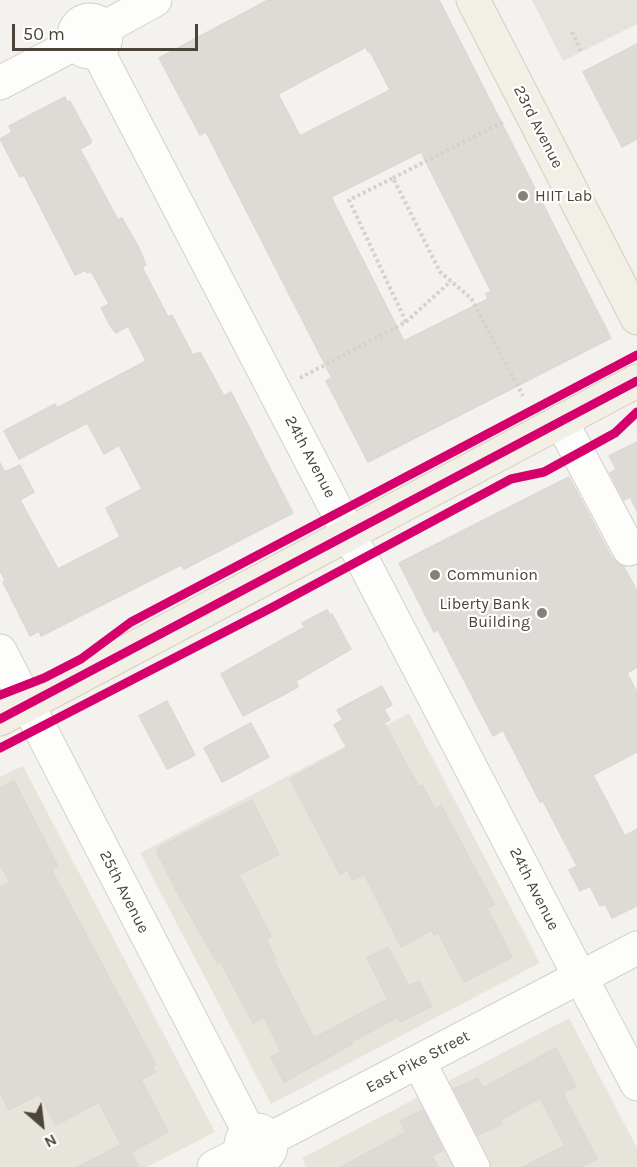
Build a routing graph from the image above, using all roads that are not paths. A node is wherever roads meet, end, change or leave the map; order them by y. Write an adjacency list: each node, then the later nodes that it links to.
1 (156, 0): 3 (street)
2 (472, 0): 5 (main road, 23rd Avenue)
3 (86, 29): 4 (street); 8 (street, 24th Avenue)
4 (0, 83)
5 (637, 318)
6 (637, 381): 7 (main road)
7 (561, 421): 8 (main road); 9 (street)
8 (350, 532): 11 (main road); 13 (street, 24th Avenue)
9 (637, 545)
10 (0, 651): 11 (street, 25th Avenue)
11 (14, 712): 16 (street, 25th Avenue)
12 (637, 948): 13 (street, East Pike Street)
13 (580, 976): 14 (street, East Pike Street); 15 (street, 24th Avenue)
14 (418, 1062): 16 (street, East Pike Street); 18 (street)
15 (637, 1084)
16 (258, 1150): 17 (street, East Pike Street)
17 (214, 1167)
18 (473, 1167)

